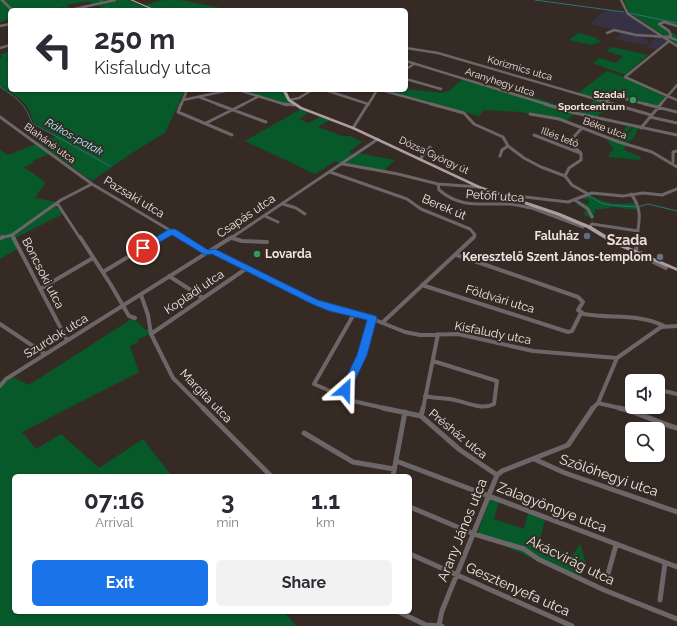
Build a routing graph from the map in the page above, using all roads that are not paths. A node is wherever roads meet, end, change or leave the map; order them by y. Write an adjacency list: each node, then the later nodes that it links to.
1 (2, 0): 6 (street)
2 (115, 0): 5 (street)
3 (131, 0): 9 (main road)
4 (620, 0): 12 (street)
5 (87, 6): 7 (street); 8 (street)
6 (10, 8)
7 (78, 8)
8 (90, 8)
9 (150, 8)
10 (677, 26): 13 (street)
11 (607, 33): 12 (street)
12 (663, 37): 13 (street); 15 (street)
13 (668, 37): 14 (street)
14 (677, 40)
15 (669, 41): 16 (street); 34 (street)
16 (677, 46)
17 (408, 48): 18 (street, Korizmics utca)
18 (416, 50): 19 (street); 41 (street, Korizmics utca)
19 (408, 52)
20 (408, 62): 21 (street, Aranyhegy utca)
21 (414, 64): 22 (street); 55 (street, Aranyhegy utca)
22 (408, 68)
23 (408, 79): 25 (street)
24 (677, 86): 34 (street)
25 (441, 89)
26 (186, 92): 38 (street)
27 (221, 92): 37 (street)
28 (245, 92): 35 (street)
29 (285, 92): 39 (main road, Dózsa György út)
30 (309, 92): 39 (street)
31 (331, 92): 42 (street)
32 (376, 92): 42 (street)
33 (388, 92): 60 (street)
34 (668, 95): 36 (street); 40 (street); 44 (street)
35 (259, 96): 43 (street); 45 (street)
36 (677, 96)
37 (199, 97): 38 (street); 45 (street)
38 (182, 100): 52 (street)
39 (289, 100): 43 (main road, Dózsa György út)
40 (677, 100)
41 (605, 102): 44 (street); 48 (street, Korizmics utca)
42 (368, 104): 53 (street)
43 (295, 105): 53 (main road, Dózsa György út)
44 (657, 108): 46 (street); 48 (street)
45 (234, 110): 50 (street); 52 (street)
46 (677, 112)
47 (530, 114): 54 (street, Béke utca)
48 (650, 116): 51 (street, Korizmics utca); 55 (street)
49 (0, 117): 71 (street, Blaháné utca)
50 (266, 122)
51 (677, 123)
52 (206, 124): 56 (street)
53 (353, 128): 59 (main road, Dózsa György út)
54 (582, 128): 63 (street); 66 (street, Béke utca)
55 (641, 128): 58 (street, Aranyhegy utca)
56 (232, 135)
57 (534, 135): 63 (street, Illés tető)
58 (677, 135)
59 (378, 139): 65 (main road, Dózsa György út); 67 (street, Csapás utca)
60 (508, 146): 64 (street); 70 (street)
61 (430, 147): 65 (street)
62 (677, 151): 66 (street)
63 (581, 154): 70 (street)
64 (500, 156)
65 (420, 159): 73 (main road, Dózsa György út)
66 (673, 163): 68 (street, Béke utca)
67 (343, 164): 69 (street, Csapás utca); 72 (street)
68 (677, 167)
69 (330, 172): 75 (street, Csapás utca); 97 (street, Berek út)
70 (565, 176): 78 (street)
71 (91, 183): 81 (street); 89 (street, Pazsaki utca)
72 (438, 184): 73 (street); 83 (street, Petőfi utca)
73 (479, 187): 77 (main road, Dózsa György út)
74 (677, 189): 79 (street)
75 (303, 190): 76 (street); 82 (street, Csapás utca)
76 (308, 192)
77 (499, 194): 80 (street); 83 (main road, Dózsa György út)
78 (588, 194): 79 (street); 80 (street)
79 (631, 194): 90 (street)
80 (575, 200): 87 (street)
81 (57, 203): 91 (street); 98 (street)
82 (283, 204): 84 (street); 85 (street, Csapás utca)
83 (533, 207): 88 (main road, Dózsa György út)
84 (305, 214)
85 (265, 216): 86 (street); 93 (street, Csapás utca)
86 (278, 222)
87 (596, 225): 88 (street); 90 (street)
88 (587, 226): 96 (main road, Dózsa György út)
89 (172, 231): 95 (street, Pazsaki utca); 102 (street)
90 (638, 231): 96 (street)
91 (12, 235): 92 (street); 105 (street, Boncsoki utca)
92 (0, 238)
93 (232, 238): 94 (street); 95 (street, Csapás utca)
94 (267, 242)
95 (212, 251): 99 (street, Kisfaludy utca); 103 (street, Csapás utca)
96 (638, 252): 100 (street, Dózsa György út); 101 (main road, Dózsa György út)
97 (457, 254): 104 (street, Berek út); 109 (street)
98 (93, 258): 102 (street); 105 (street)
99 (247, 268): 107 (street, Kopladi utca); 110 (street, Kisfaludy utca)
100 (666, 268)
101 (677, 270)
102 (103, 272): 108 (street)
103 (169, 276): 106 (street, Csapás utca); 107 (street)
104 (422, 286): 109 (street, Földvári utca); 113 (street, Berek út)
105 (40, 289): 119 (street, Boncsoki utca)
106 (141, 295): 108 (street, Csapás utca); 117 (street, Margita utca)
107 (203, 298): 117 (street, Kopladi utca)
108 (123, 305): 111 (street); 119 (street, Szurdok utca)
109 (581, 313): 115 (street)
110 (354, 314): 112 (street, Kisfaludy utca); 129 (street, Présház utca)
111 (135, 318)
112 (372, 318): 113 (street, Kisfaludy utca); 129 (street)
113 (383, 322): 118 (street, Kisfaludy utca)
114 (0, 324): 120 (street)
115 (664, 326): 116 (street); 121 (street)
116 (677, 326)
117 (151, 334): 138 (street, Margita utca)
118 (438, 334): 121 (street, Kisfaludy utca); 122 (street)
119 (67, 340): 120 (street, Szurdok utca)
120 (46, 354): 124 (street, Szurdok utca)
121 (617, 358): 130 (street, Arany János utca)
122 (432, 362): 128 (street); 128 (street)
123 (0, 377): 124 (street)
124 (6, 379): 125 (street, Szurdok utca)
125 (0, 386)
126 (665, 391): 127 (street)
127 (677, 394)
128 (425, 396): 132 (street)
129 (353, 401): 131 (street, Présház utca)
130 (598, 403): 133 (street); 135 (street, Arany János utca)
131 (405, 412): 132 (street, Présház utca); 136 (street)
132 (421, 416): 140 (street, Présház utca)
133 (677, 428)
134 (304, 433): 137 (street)
135 (534, 458): 140 (street, Arany János utca); 143 (street, Szőlőhegyi utca)
136 (396, 461): 137 (street); 141 (street, Zalagyöngye utca)
137 (394, 469): 139 (street)
138 (269, 474)
139 (393, 474)
140 (497, 475): 141 (street, Arany János utca)
141 (489, 496): 144 (street, Arany János utca); 145 (street, Zalagyöngye utca)
142 (412, 508): 144 (street, Akácvirág utca)
143 (677, 512)
144 (474, 534): 149 (street, Arany János utca); 153 (street, Akácvirág utca)
145 (616, 545): 147 (street, Zalagyöngye utca); 150 (street)
146 (412, 555): 149 (street, Gesztenyefa utca)
147 (665, 563): 148 (street, Zalagyöngye utca); 151 (street)
148 (677, 567)
149 (458, 575): 154 (street, Arany János utca); 155 (street, Gesztenyefa utca)
150 (606, 581)
151 (660, 600)
152 (403, 614): 154 (street)
153 (677, 619)
154 (441, 626)
155 (572, 626)

